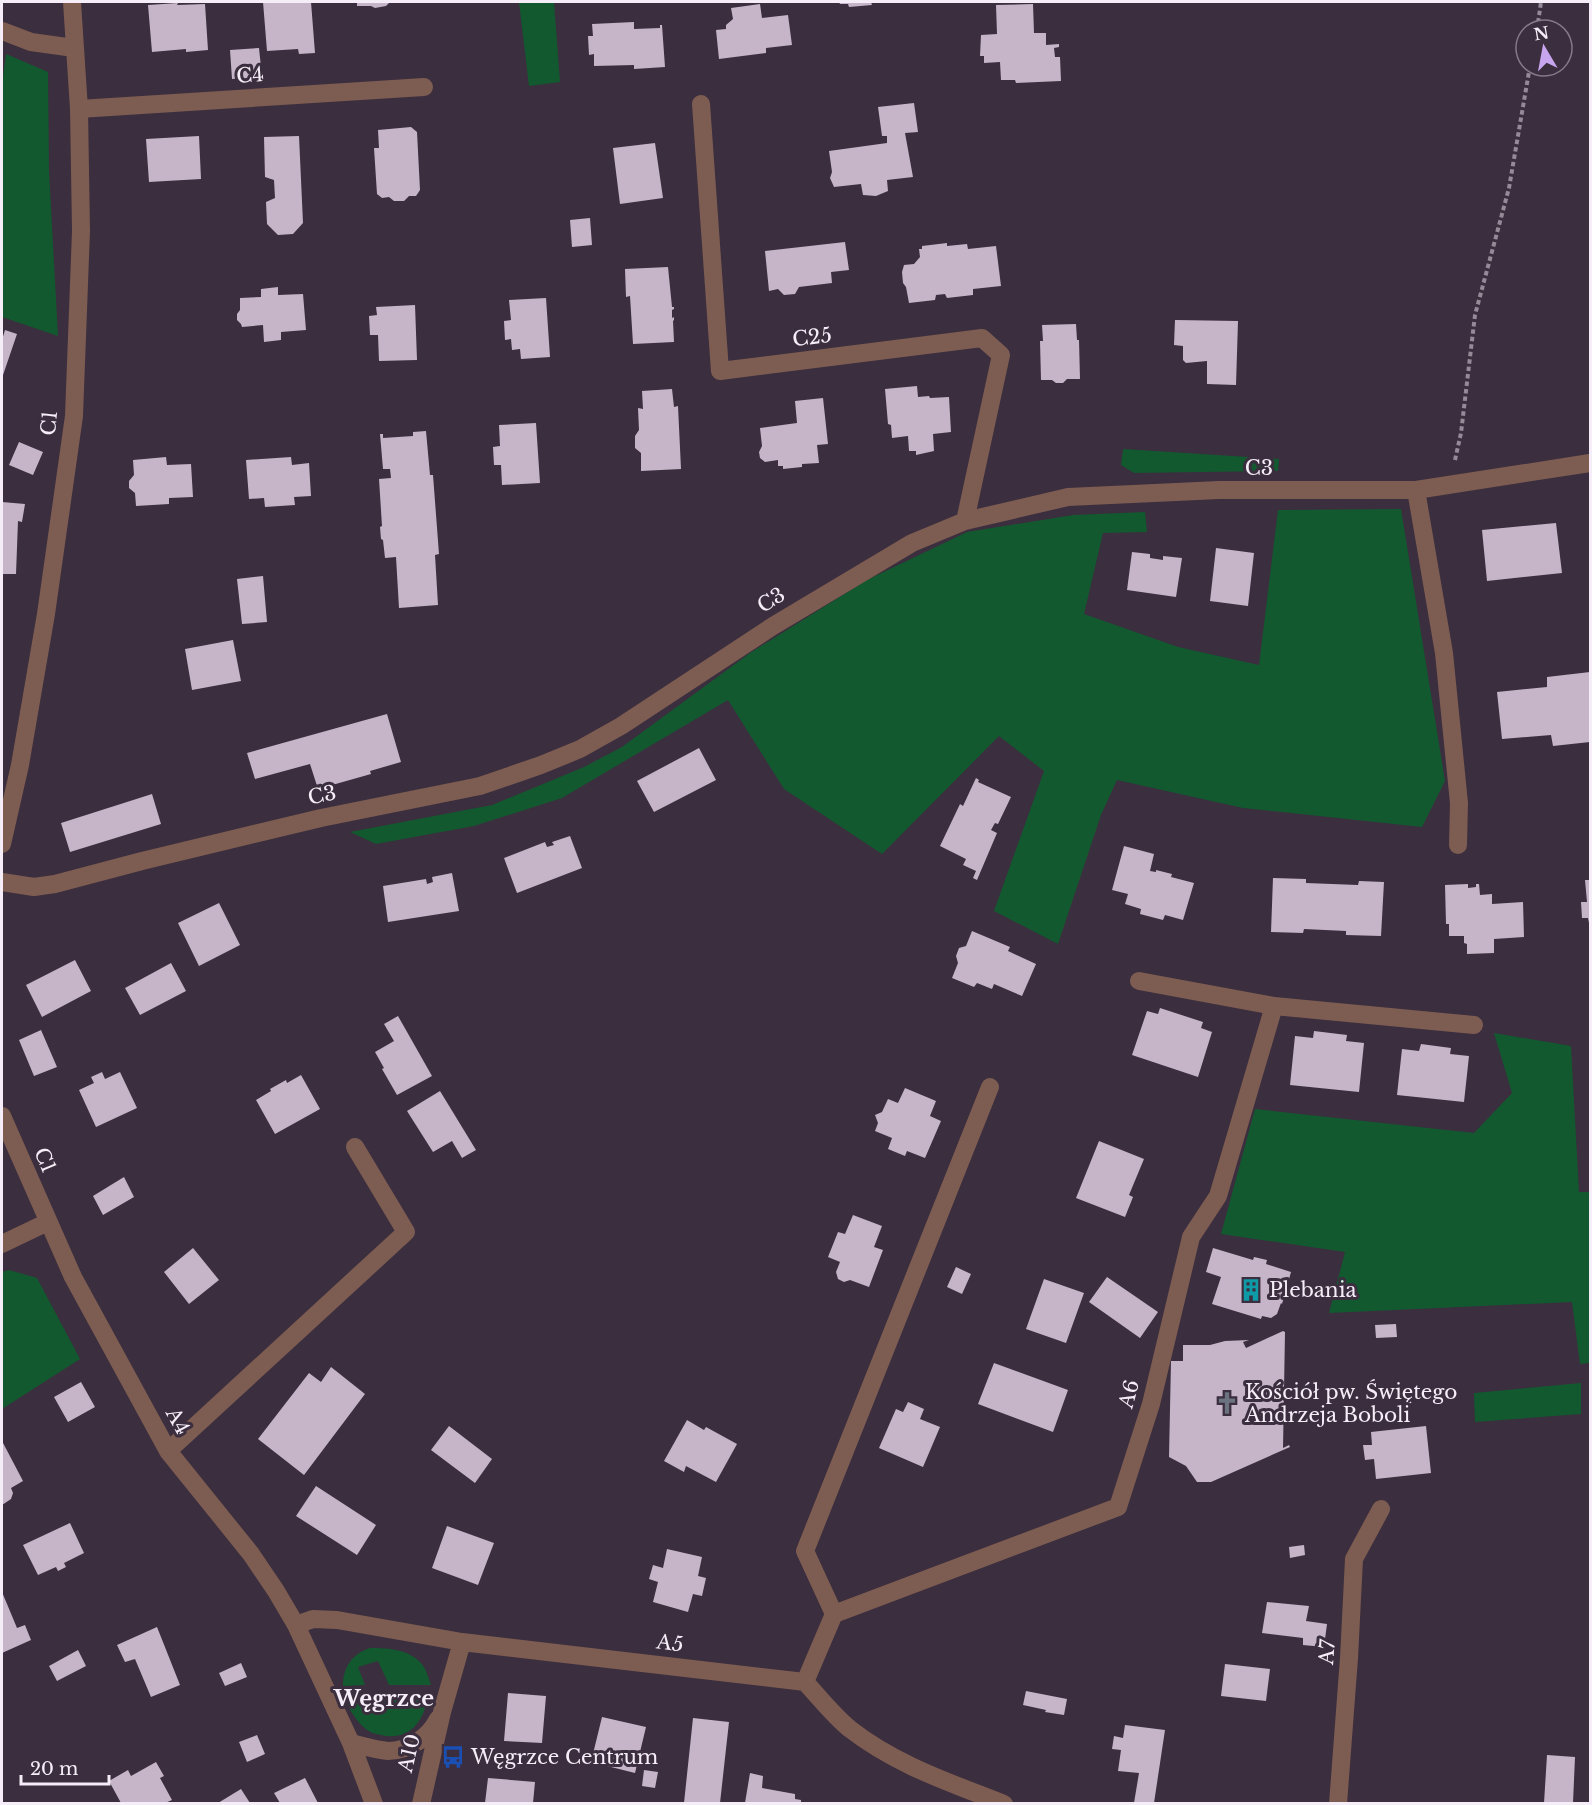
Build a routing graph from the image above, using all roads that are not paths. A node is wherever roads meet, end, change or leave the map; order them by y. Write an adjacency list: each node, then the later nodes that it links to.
1 (72, 2): 3 (street, C1)
2 (2, 31): 3 (street)
3 (74, 48): 6 (street, C1)
4 (424, 87): 6 (street, C4)
5 (701, 104): 9 (street, C25)
6 (79, 109): 10 (street, C1)
7 (1590, 463): 8 (street, C3)
8 (1416, 490): 9 (street, C3); 11 (street)
9 (965, 520): 12 (street, C3)
10 (2, 844)
11 (1458, 845)
12 (2, 882)
13 (1139, 981): 14 (street)
14 (1274, 1006): 15 (street); 23 (street, A6)
15 (1474, 1025)
16 (990, 1087): 23 (street)
17 (2, 1116): 19 (street, C1)
18 (355, 1147): 21 (street)
19 (48, 1222): 20 (street); 21 (street, A4)
20 (2, 1244)
21 (168, 1451): 24 (street, A4)
22 (1381, 1509): 32 (street, A7)
23 (834, 1614): 26 (street)
24 (296, 1625): 25 (street, A5); 28 (street)
25 (462, 1642): 26 (street, A5); 27 (street, A10)
26 (805, 1682): 31 (street)
27 (442, 1712): 28 (street, A10); 30 (street, A10)
28 (351, 1743): 29 (street)
29 (374, 1803)
30 (421, 1803)
31 (1004, 1803)
32 (1338, 1803)

